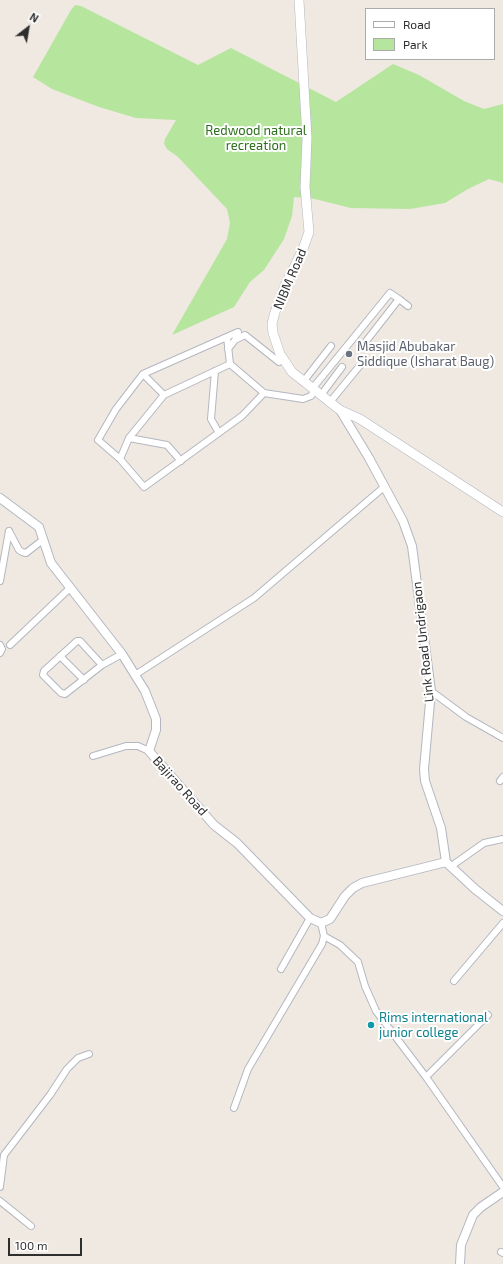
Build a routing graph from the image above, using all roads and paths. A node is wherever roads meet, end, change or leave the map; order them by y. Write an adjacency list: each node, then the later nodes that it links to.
1 (299, 0): 15 (main road, NIBM Road)
2 (399, 299): 3 (street); 6 (street); 16 (street)
3 (408, 306)
4 (238, 332): 5 (street)
5 (227, 337): 8 (street); 14 (street)
6 (367, 340)
7 (331, 346): 15 (street)
8 (228, 349): 9 (street); 11 (street)
9 (279, 362)
10 (362, 363): 19 (street)
11 (230, 364): 13 (street); 17 (street)
12 (342, 367): 16 (street)
13 (215, 371): 18 (street); 21 (street)
14 (143, 374): 18 (street); 23 (street)
15 (303, 382): 16 (main road, NIBM Road)
16 (316, 392): 17 (street); 19 (main road, NIBM Road)
17 (264, 393): 21 (street)
18 (164, 395): 22 (street)
19 (330, 402): 20 (main road, NIBM Road)
20 (340, 410): 25 (street, Link Road Undrigaon); 27 (main road, NIBM Road)
21 (219, 432): 24 (street)
22 (129, 438): 23 (street); 24 (street)
23 (120, 459): 24 (street)
24 (181, 461)
25 (384, 486): 37 (street); 39 (street, Link Road Undrigaon)
26 (0, 498): 28 (street, Bajirao Road)
27 (503, 512)
28 (44, 539): 29 (street); 30 (street, Bajirao Road)
29 (0, 581)
30 (70, 588): 32 (street); 34 (street, Bajirao Road)
31 (0, 645): 33 (street)
32 (10, 645)
33 (0, 653)
34 (122, 654): 36 (street); 37 (street, Bajirao Road)
35 (60, 656): 36 (street); 38 (street); 38 (street)
36 (102, 665): 38 (street)
37 (135, 675): 41 (street, Bajirao Road)
38 (84, 680)
39 (431, 691): 40 (street); 44 (street, Link Road Undrigaon)
40 (503, 738)
41 (149, 751): 42 (street); 46 (street, Bajirao Road)
42 (93, 756)
43 (503, 839): 44 (street)
44 (445, 864): 45 (street); 47 (street)
45 (503, 911)
46 (310, 918): 47 (street, Bajirao Road); 50 (street)
47 (321, 923): 49 (street)
48 (503, 923): 51 (street)
49 (324, 936): 54 (street); 55 (street)
50 (281, 969)
51 (454, 981)
52 (488, 1015): 54 (street)
53 (89, 1054): 56 (street)
54 (426, 1077): 57 (street)
55 (234, 1108)
56 (0, 1187)
57 (503, 1187)
58 (503, 1192): 61 (street)
59 (0, 1201): 60 (street)
60 (31, 1226)
61 (460, 1264)

